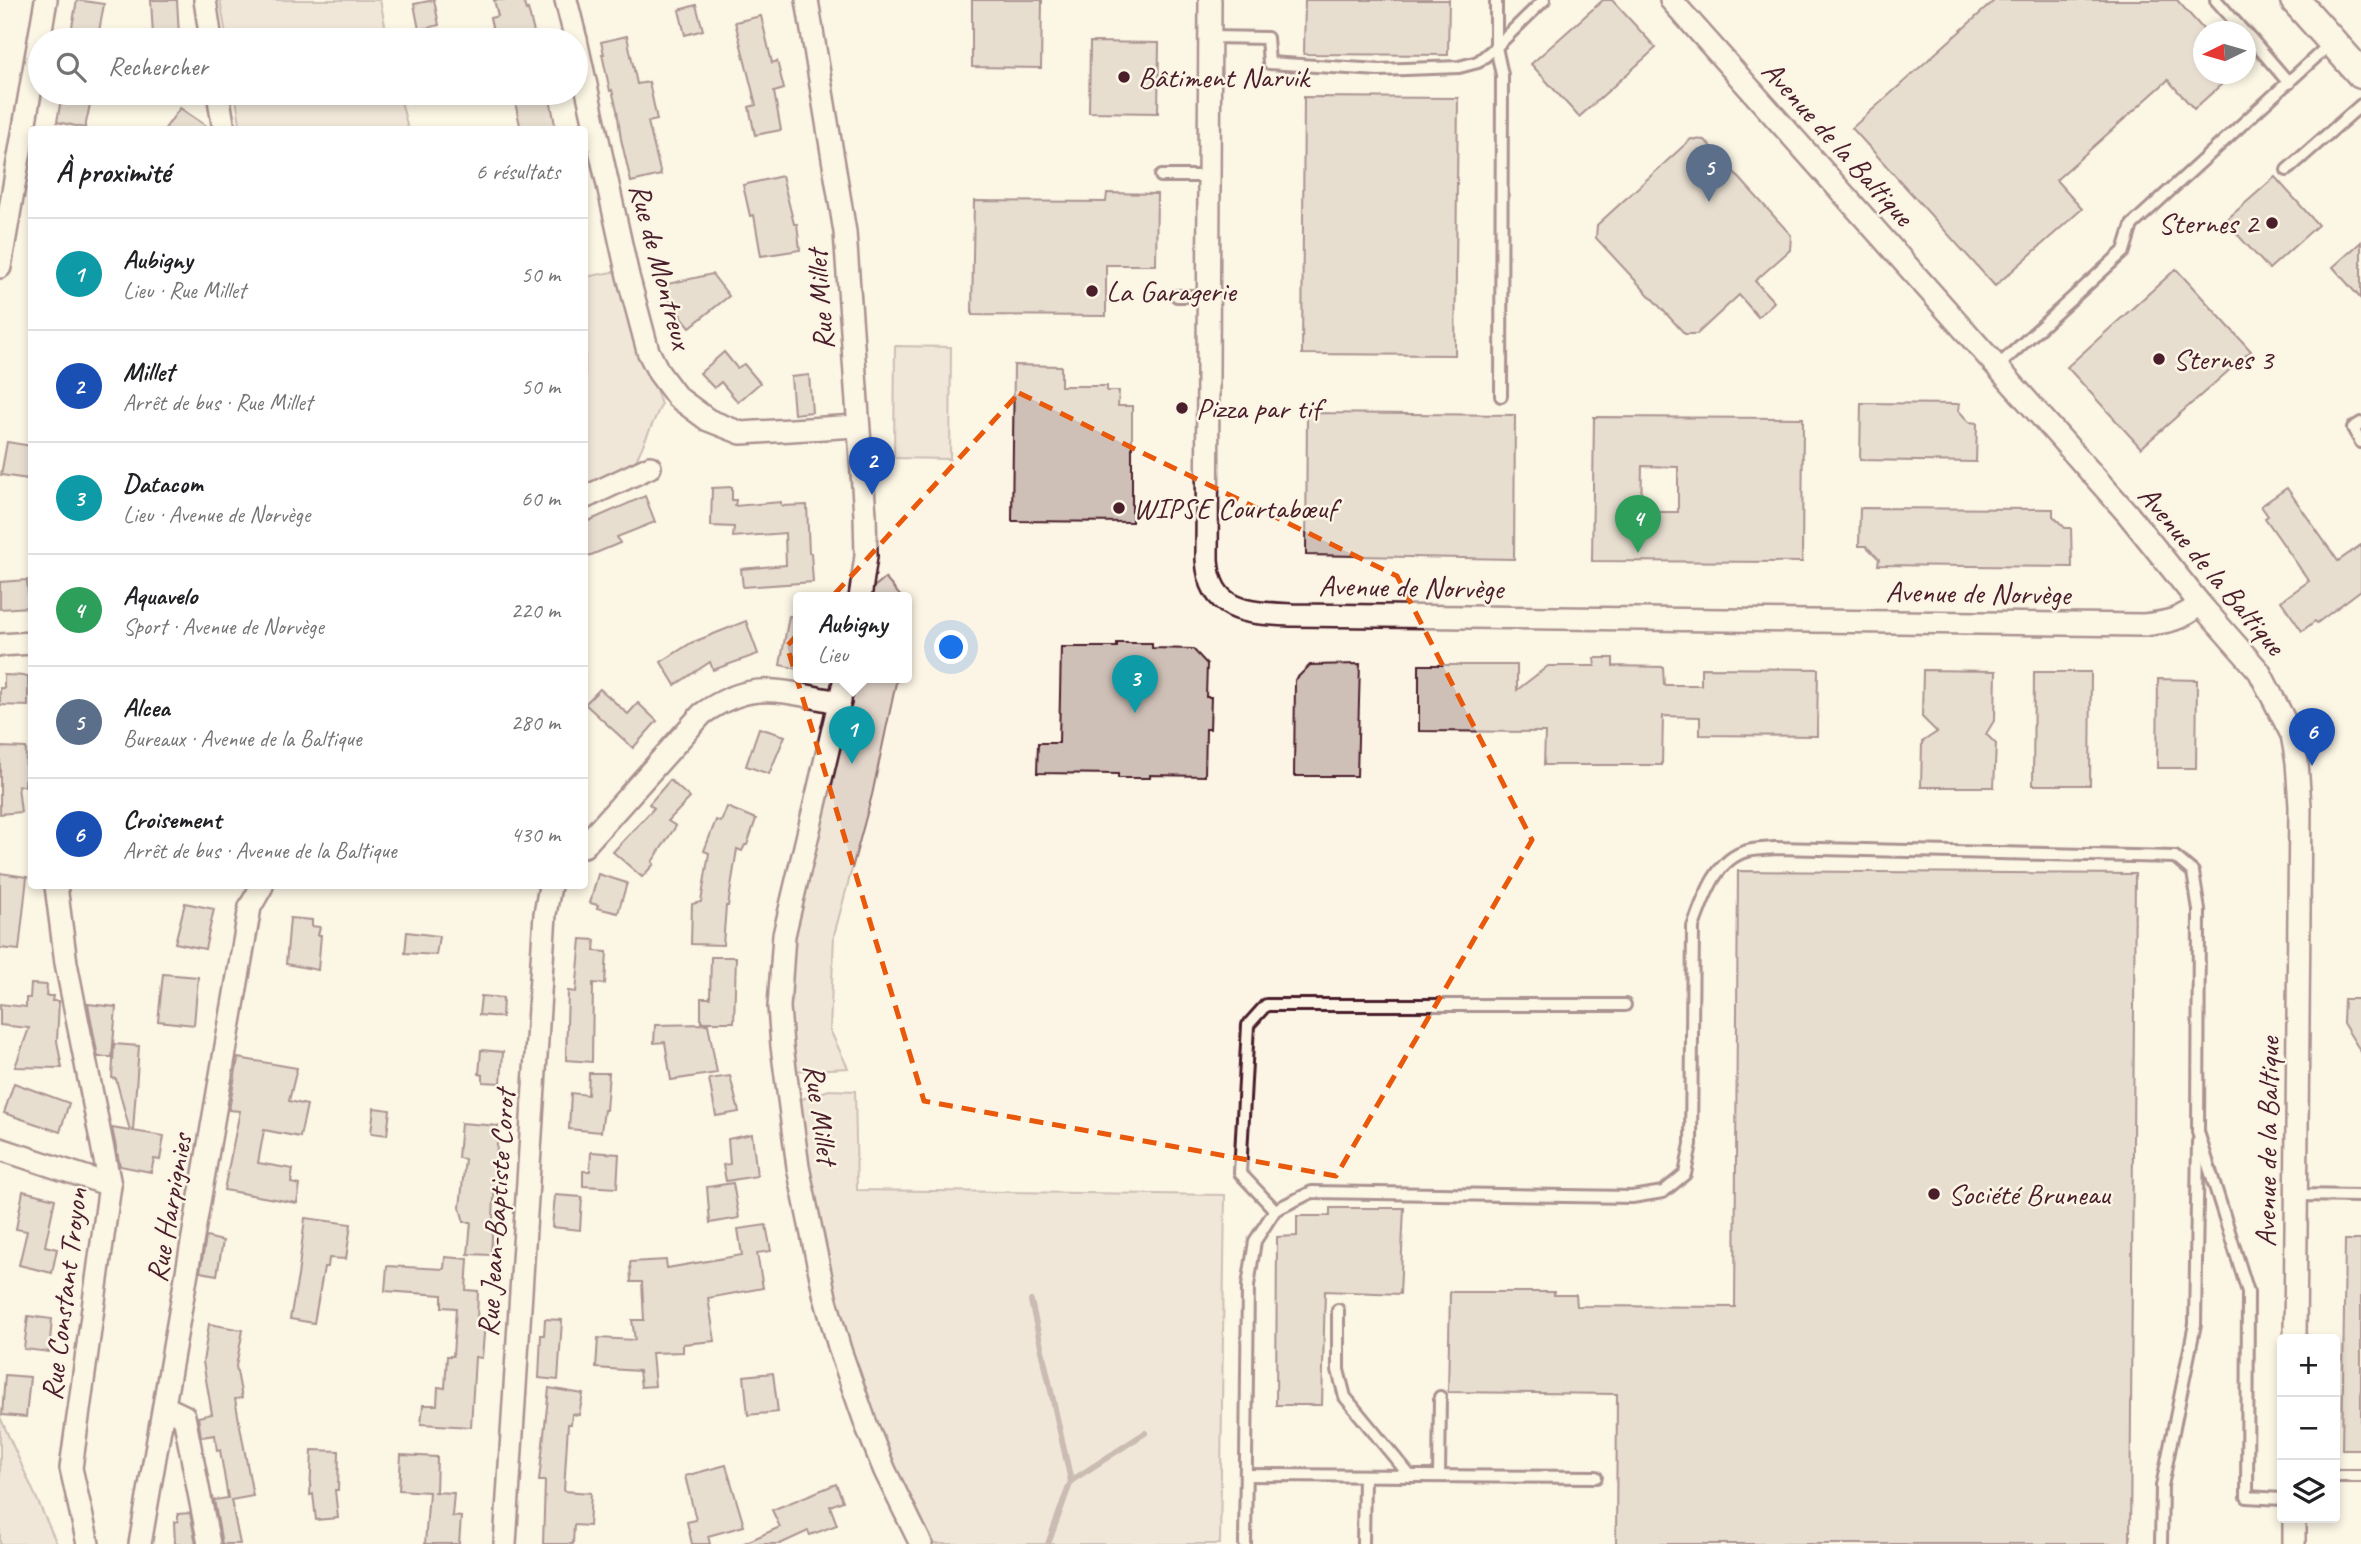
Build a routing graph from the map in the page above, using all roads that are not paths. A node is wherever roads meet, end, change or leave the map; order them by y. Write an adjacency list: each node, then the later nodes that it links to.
1 (46, 0): 12 (street)
2 (205, 0): 13 (street)
3 (566, 0): 14 (street, Rue de Montreux)
4 (807, 0): 36 (street, Rue Millet)
5 (1210, 0): 15 (street, Avenue de Norvège)
6 (1496, 0): 18 (lane)
7 (1544, 0): 18 (lane)
8 (1671, 0): 33 (street, Avenue de la Baltique)
9 (2216, 0): 11 (lane)
10 (2295, 0): 16 (street)
11 (2235, 21)
12 (41, 28)
13 (209, 28)
14 (573, 28)
15 (1210, 37): 18 (lane); 28 (street, Avenue de Norvège)
16 (2332, 42): 19 (street); 20 (lane)
17 (2256, 45): 20 (lane)
18 (1496, 47): 34 (lane)
19 (2361, 74)
20 (2289, 83): 33 (lane)
21 (28, 92): 29 (street)
22 (588, 94): 36 (street, Rue de Montreux)
23 (220, 105): 25 (street)
24 (2361, 105): 26 (lane)
25 (223, 126)
26 (2287, 170)
27 (1161, 176): 28 (lane)
28 (1209, 176): 32 (street, Avenue de Norvège)
29 (4, 214): 30 (street)
30 (0, 267)
31 (1177, 296): 32 (lane)
32 (1209, 296): 41 (street, Avenue de Norvège)
33 (1997, 367): 41 (street, Avenue de la Baltique)
34 (1501, 397)
35 (2361, 423): 37 (lane)
36 (857, 426): 40 (street, Rue Millet)
37 (2361, 442)
38 (650, 467): 39 (street)
39 (588, 496)
40 (861, 592)
41 (2200, 604): 54 (street, Avenue de la Baltique)
42 (28, 643): 43 (street)
43 (0, 645)
44 (844, 683): 45 (street, Rue Millet)
45 (840, 702): 46 (street); 74 (street, Rue Millet)
46 (588, 841)
47 (56, 889): 53 (street, Rue Constant Troyon)
48 (260, 889): 60 (street, Rue Harpignies)
49 (549, 889): 73 (street, Rue Jean-Baptiste Corot)
50 (1625, 1005): 56 (lane)
51 (2198, 1132): 56 (lane); 68 (lane); 77 (lane)
52 (0, 1149): 53 (street)
53 (110, 1185): 70 (street, Rue Constant Troyon)
54 (2295, 1195): 55 (lane); 58 (street, Avenue de la Baltique)
55 (2361, 1196)
56 (1275, 1210): 61 (lane)
57 (1338, 1310): 63 (lane)
58 (2295, 1334)
59 (1440, 1398): 64 (lane)
60 (165, 1407): 71 (street, Rue Harpignies); 72 (street)
61 (1246, 1475): 62 (lane); 75 (lane)
62 (1364, 1476): 63 (lane); 76 (lane)
63 (1410, 1476): 64 (lane)
64 (1439, 1476): 67 (lane)
65 (2340, 1476): 66 (lane)
66 (2361, 1476)
67 (1596, 1478)
68 (2277, 1499)
69 (2294, 1523): 78 (street)
70 (88, 1544)
71 (140, 1544)
72 (209, 1544)
73 (505, 1544)
74 (921, 1544)
75 (1245, 1544)
76 (1363, 1544)
77 (2161, 1544)
78 (2294, 1544)

